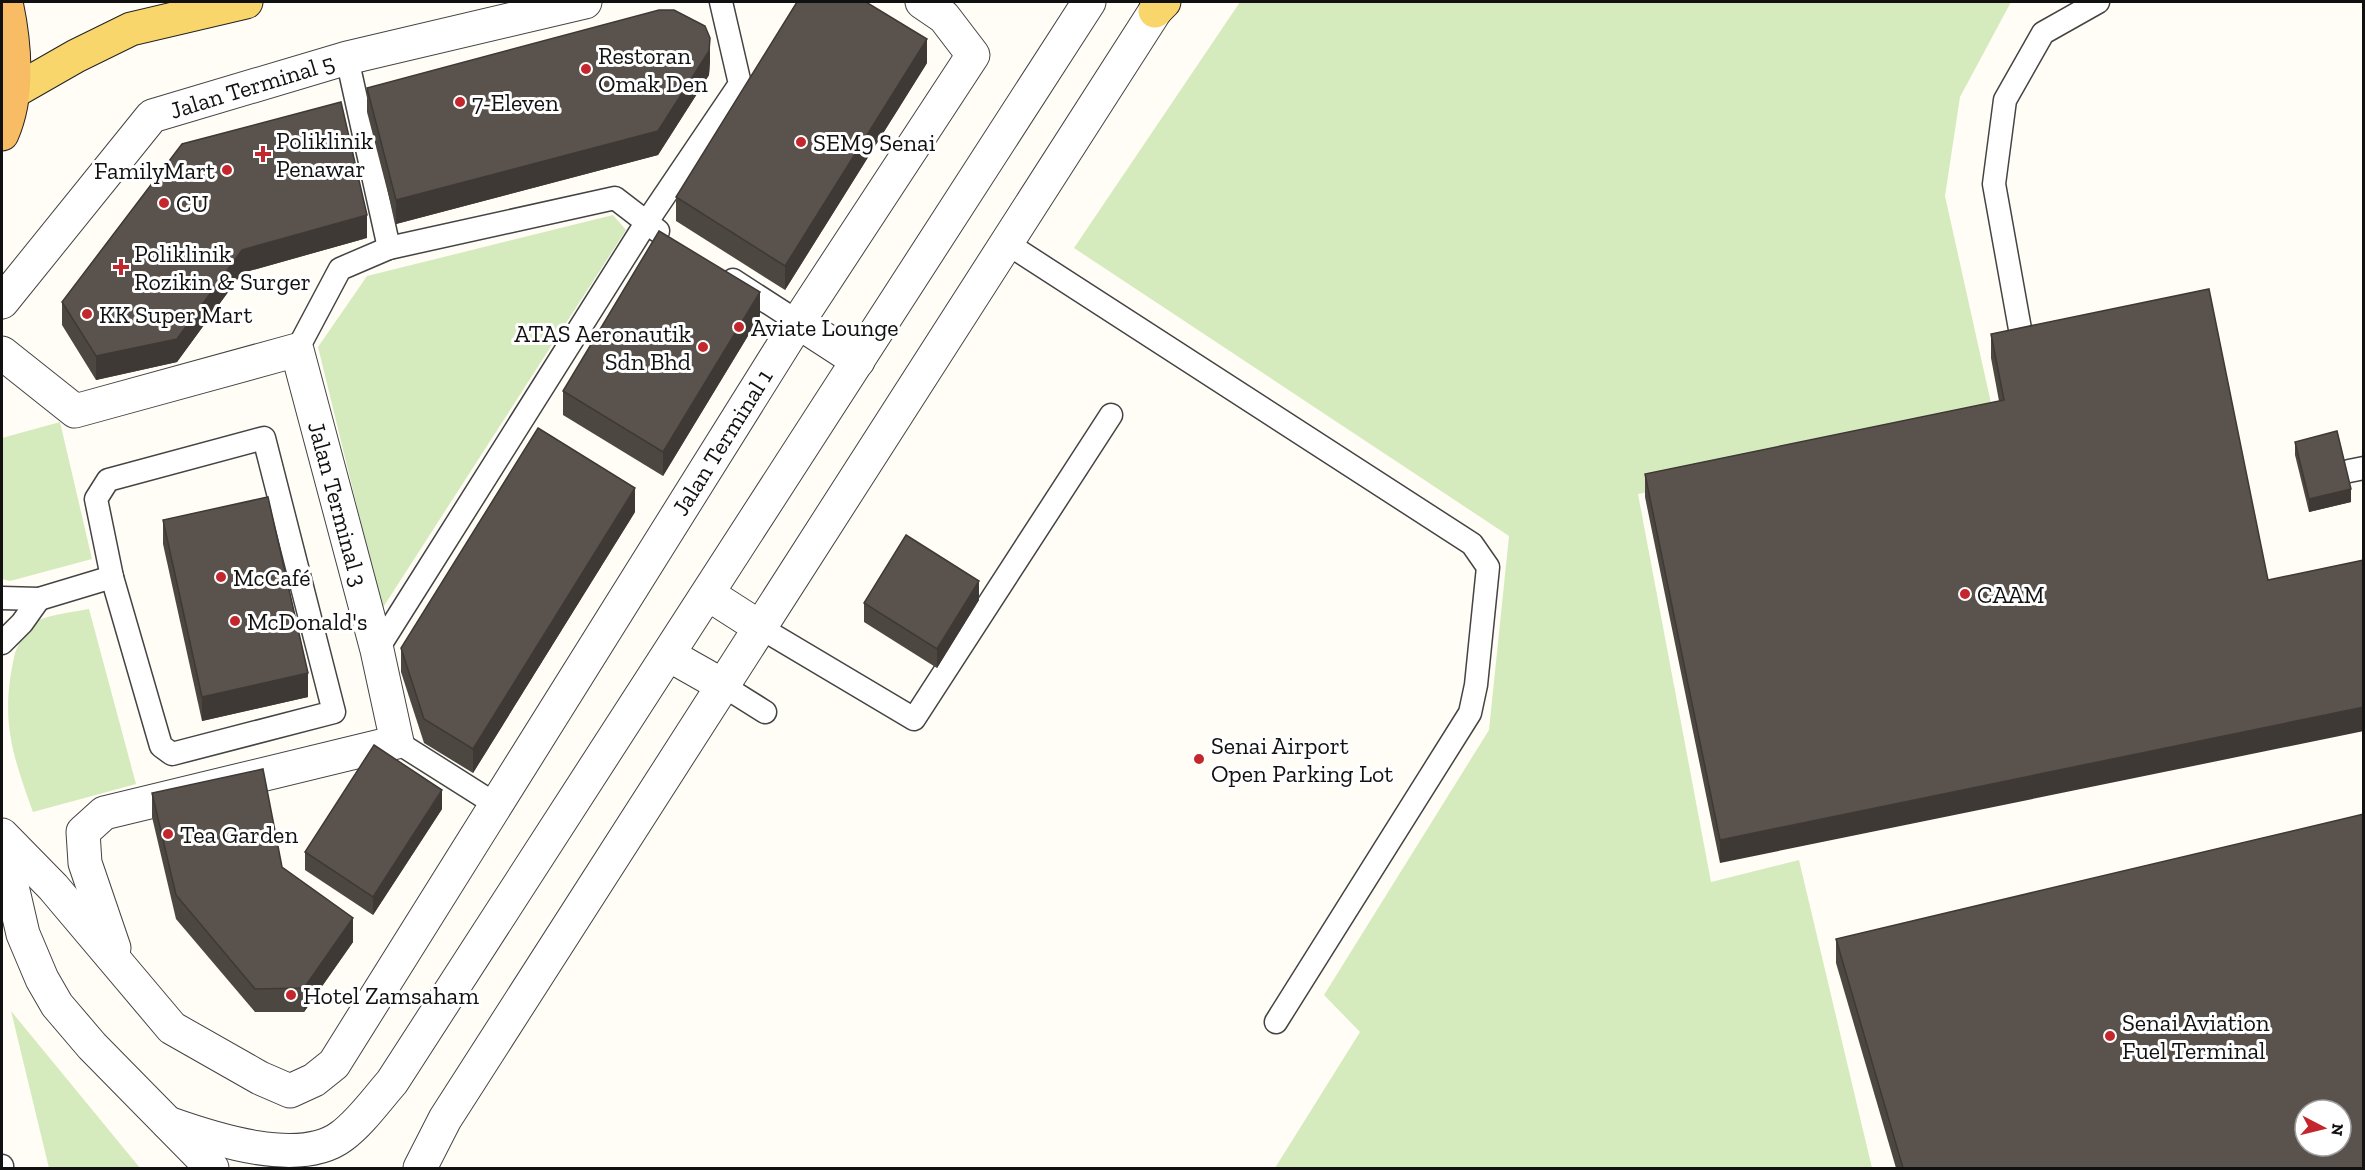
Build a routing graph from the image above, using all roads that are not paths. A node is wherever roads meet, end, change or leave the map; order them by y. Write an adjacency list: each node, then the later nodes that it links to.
1 (6, 2): 10 (highway)
2 (246, 2): 10 (main road)
3 (585, 2): 9 (street, Jalan Terminal 5)
4 (721, 2): 12 (lane)
5 (922, 2): 18 (street, Jalan Terminal 1)
6 (1089, 2): 21 (street)
7 (2098, 2): 22 (lane)
8 (1160, 5): 14 (street)
9 (347, 58): 15 (lane); 17 (street, Jalan Terminal 5)
10 (12, 92): 11 (highway)
11 (2, 134)
12 (646, 223): 13 (lane); 15 (lane); 30 (lane)
13 (675, 242)
14 (1008, 244): 28 (street); 39 (lane)
15 (389, 248): 19 (lane)
16 (712, 267): 18 (lane)
17 (2, 302)
18 (798, 322): 21 (street); 35 (street, Jalan Terminal 1)
19 (297, 350): 20 (street); 30 (street, Jalan Terminal 3)
20 (2, 352)
21 (858, 361): 25 (street)
22 (2029, 380)
23 (1111, 414): 28 (lane)
24 (112, 577): 24 (lane); 27 (lane)
25 (708, 594): 28 (street); 31 (street)
26 (2, 598): 27 (lane)
27 (39, 599): 29 (lane)
28 (761, 628): 32 (street)
29 (2, 643)
30 (377, 650): 34 (street, Jalan Terminal 3)
31 (669, 655): 32 (street); 40 (street)
32 (722, 685): 33 (lane); 42 (street)
33 (765, 712)
34 (397, 742): 35 (lane); 38 (street)
35 (495, 804): 38 (street, Jalan Terminal 1)
36 (2, 836): 38 (street)
37 (2, 843): 40 (street)
38 (120, 964)
39 (1276, 1022)
40 (168, 1123): 41 (street)
41 (212, 1168)
42 (420, 1168)

